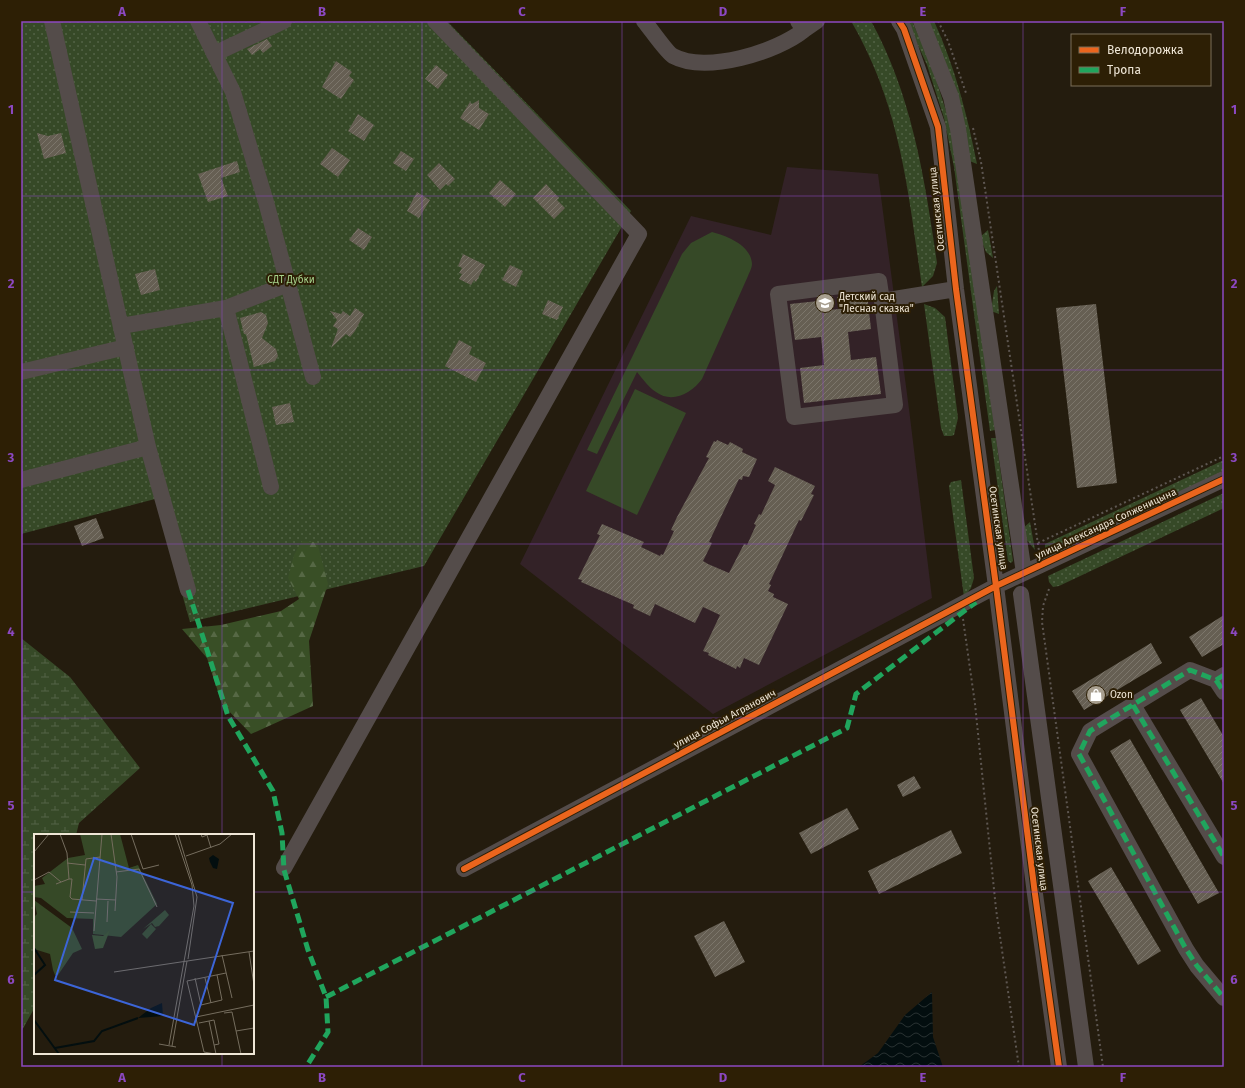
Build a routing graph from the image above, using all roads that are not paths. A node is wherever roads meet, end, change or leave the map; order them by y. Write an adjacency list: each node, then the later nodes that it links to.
1 (52, 21): 15 (street)
2 (198, 21): 10 (street)
3 (284, 21): 10 (street)
4 (435, 21): 32 (street)
5 (644, 21): 9 (street)
6 (817, 21): 9 (street)
7 (899, 21): 12 (street, Осетинская улица)
8 (922, 21): 23 (street, Осетинская улица)
9 (801, 26)
10 (214, 54): 11 (street)
11 (288, 284): 14 (street); 18 (street)
12 (956, 289): 13 (street); 24 (street, Осетинская улица)
13 (882, 301): 13 (street)
14 (226, 308): 15 (street); 22 (street)
15 (121, 326): 16 (street)
16 (126, 347): 17 (street); 19 (street)
17 (21, 372)
18 (313, 377)
19 (148, 447): 21 (street); 25 (street)
20 (1224, 479): 23 (street, улица Александра Солженицына)
21 (21, 480)
22 (271, 487)
23 (1024, 573): 24 (street, улица Александра Солженицына)
24 (996, 586): 28 (street, Осетинская улица); 33 (street, улица Софьи Агранович)
25 (188, 590)
26 (1021, 594): 30 (street, Осетинская улица)
27 (1222, 682): 29 (street)
28 (1010, 699): 30 (street); 35 (street, Осетинская улица)
29 (1133, 705): 31 (street); 34 (street)
30 (1039, 722): 36 (street, Осетинская улица)
31 (1224, 858)
32 (284, 868)
33 (464, 869)
34 (1224, 998)
35 (1059, 1067)
36 (1086, 1067)

